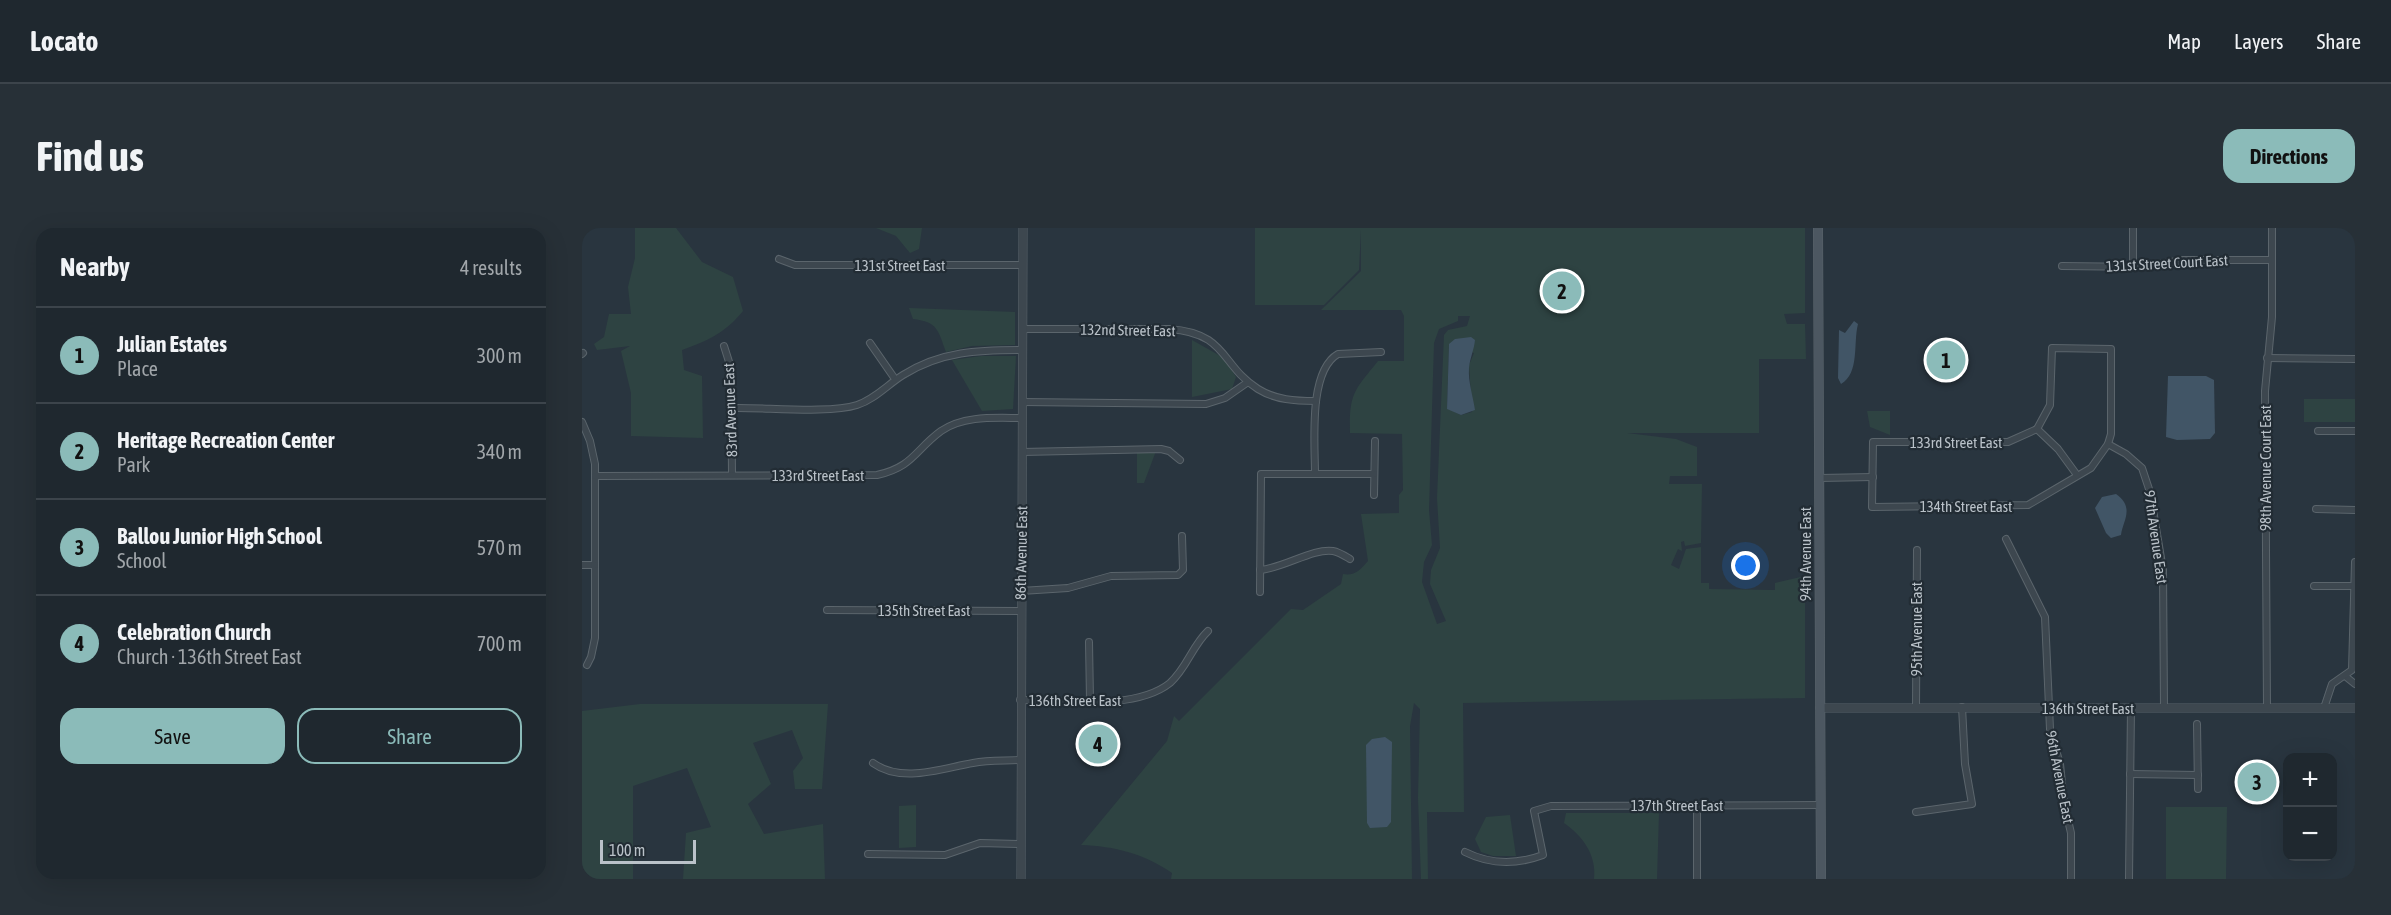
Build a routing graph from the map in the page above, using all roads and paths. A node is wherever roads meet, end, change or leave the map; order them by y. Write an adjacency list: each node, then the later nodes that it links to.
1 (1023, 228): 7 (street, 86th Avenue East)
2 (1818, 228): 38 (main road, 94th Avenue East)
3 (2133, 228): 9 (street)
4 (2272, 228): 6 (street, 98th Avenue Court East)
5 (778, 259): 7 (street, 131st Street East)
6 (2272, 260): 9 (street, 131st Street Court East); 15 (street, 98th Avenue Court East)
7 (1023, 265): 10 (street, 86th Avenue East)
8 (2062, 266): 9 (street, 131st Street Court East)
9 (2133, 267)
10 (1023, 330): 13 (street, 86th Avenue East); 18 (street, 132nd Street East)
11 (870, 343): 17 (street)
12 (724, 346): 21 (street, 83rd Avenue East)
13 (1023, 350): 17 (street); 20 (street, 86th Avenue East)
14 (1381, 352): 19 (street)
15 (2266, 358): 16 (street); 69 (street, 98th Avenue Court East)
16 (2355, 358)
17 (896, 379): 21 (street)
18 (1248, 382): 19 (street, 132nd Street East); 20 (street)
19 (1316, 401): 32 (street)
20 (1022, 402): 22 (street, 86th Avenue East)
21 (732, 408): 34 (street, 83rd Avenue East)
22 (1022, 418): 30 (street, 86th Avenue East); 34 (street, 133rd Street East)
23 (582, 422): 25 (street)
24 (2037, 429): 29 (street); 35 (street); 37 (street, 133rd Street East)
25 (584, 430): 36 (street)
26 (2318, 431): 27 (street)
27 (2355, 431)
28 (1375, 441): 33 (street)
29 (2108, 444): 35 (street, 134th Street East); 68 (street, 97th Avenue East)
30 (1022, 452): 31 (street); 52 (street, 86th Avenue East)
31 (1180, 460)
32 (1315, 474): 33 (street); 49 (street)
33 (1374, 474): 39 (street)
34 (732, 475): 36 (street, 133rd Street East)
35 (2077, 475): 37 (street, 134th Street East)
36 (596, 476): 48 (street)
37 (1873, 477): 38 (street)
38 (1820, 478): 64 (main road, 94th Avenue East)
39 (1374, 495)
40 (2316, 509): 41 (street)
41 (2355, 510)
42 (1182, 536): 52 (street)
43 (2006, 539): 66 (street, 96th Avenue East)
44 (1917, 550): 65 (street, 95th Avenue East)
45 (1350, 559): 49 (street)
46 (2355, 562): 51 (street)
47 (582, 565): 48 (street)
48 (595, 565): 58 (street)
49 (1260, 570): 53 (street)
50 (2314, 586): 51 (street)
51 (2354, 586): 59 (street)
52 (1021, 591): 55 (street, 86th Avenue East)
53 (1260, 592)
54 (827, 610): 55 (street, 135th Street East)
55 (1021, 611): 61 (street, 86th Avenue East)
56 (1208, 631): 62 (street, 136th Street East)
57 (1089, 642): 62 (street)
58 (587, 665)
59 (2345, 676): 60 (street); 70 (street)
60 (2355, 684)
61 (1020, 700): 62 (street, 136th Street East); 73 (street, 86th Avenue East)
62 (1089, 700)
63 (1962, 707): 65 (street, 136th Street East); 66 (street, 136th Street East); 80 (street)
64 (1820, 708): 65 (street, 136th Street East); 79 (main road, 94th Avenue East)
65 (1916, 708)
66 (2049, 708): 67 (street, 136th Street East); 87 (street, 96th Avenue East)
67 (2131, 708): 68 (street, 136th Street East); 75 (street)
68 (2164, 708): 69 (street, 136th Street East)
69 (2267, 708): 70 (street, 136th Street East)
70 (2324, 708): 71 (street, 136th Street East)
71 (2355, 708)
72 (2197, 724): 76 (street)
73 (1020, 760): 74 (street); 81 (street, 86th Avenue East)
74 (873, 763)
75 (2130, 774): 76 (street); 88 (street)
76 (2198, 775): 77 (street)
77 (2198, 789)
78 (1696, 805): 79 (street, 137th Street East); 82 (street, 137th Street East); 85 (street)
79 (1821, 805): 86 (main road, 94th Avenue East)
80 (1916, 812)
81 (1021, 844): 83 (street); 84 (street, 86th Avenue East)
82 (1465, 852)
83 (868, 854)
84 (1021, 879)
85 (1697, 879)
86 (1821, 879)
87 (2071, 879)
88 (2129, 879)

